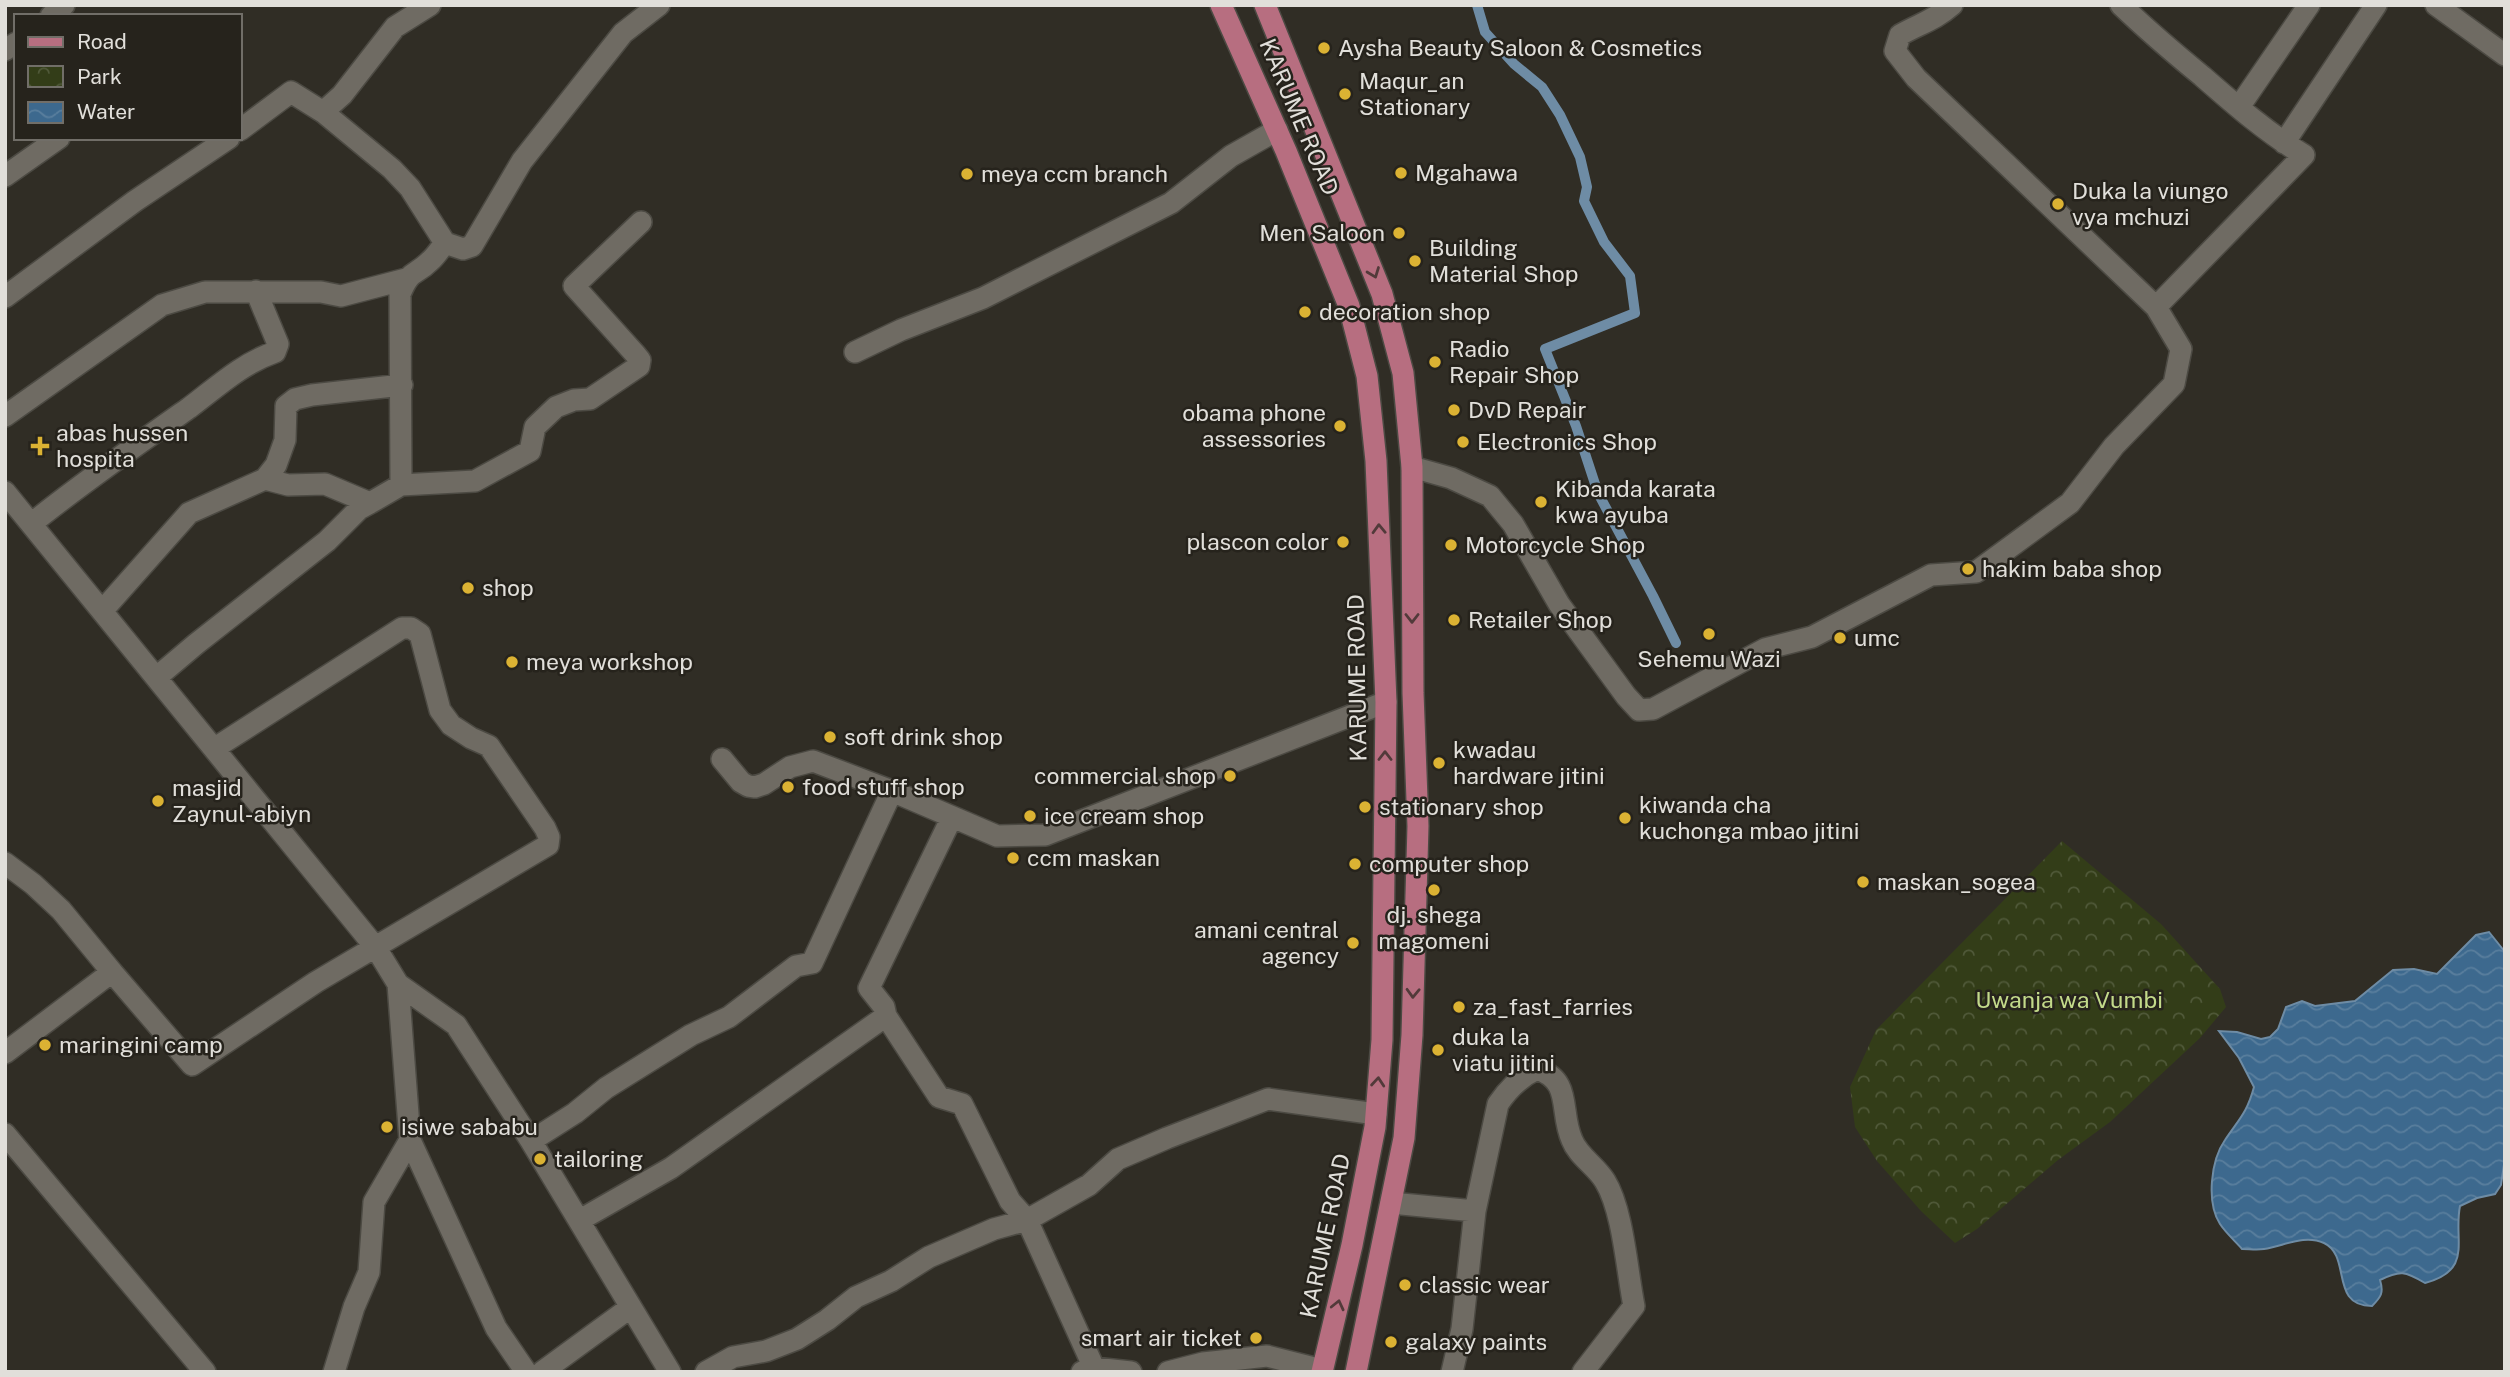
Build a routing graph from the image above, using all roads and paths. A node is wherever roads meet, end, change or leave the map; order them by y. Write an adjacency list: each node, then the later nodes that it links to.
1 (430, 5): 12 (street)
2 (659, 5): 20 (street)
3 (1221, 5): 14 (main road, KARUME ROAD)
4 (1265, 5): 28 (main road, one-way to 28)
5 (1952, 5): 24 (street)
6 (2121, 5): 11 (street)
7 (2309, 5): 11 (street)
8 (2376, 5): 17 (street)
9 (2436, 5): 10 (street)
10 (2505, 55)
11 (2239, 107): 17 (street)
12 (323, 113): 13 (street); 20 (street)
13 (242, 128)
14 (1277, 130): 25 (street); 36 (main road, KARUME ROAD, one-way to 14)
15 (56, 140): 18 (street)
16 (226, 140): 23 (street)
17 (2284, 143): 24 (street)
18 (5, 176)
19 (641, 222): 30 (street)
20 (445, 243): 21 (street)
21 (406, 279): 22 (street); 26 (street)
22 (256, 291): 27 (street); 33 (street)
23 (5, 297)
24 (2156, 307): 28 (street)
25 (855, 352)
26 (402, 385): 29 (street); 30 (street)
27 (5, 416)
28 (1412, 467): 51 (main road, one-way to 51)
29 (265, 479): 32 (street); 34 (street)
30 (401, 485): 32 (street)
31 (5, 492): 33 (street)
32 (370, 502): 35 (street)
33 (31, 524): 34 (street)
34 (103, 610): 35 (street)
35 (157, 677): 37 (street)
36 (1385, 702): 40 (street); 47 (main road, KARUME ROAD, one-way to 36)
37 (215, 748): 42 (street); 42 (street)
38 (722, 759): 39 (street)
39 (892, 791): 40 (street); 50 (street)
40 (952, 817): 45 (street)
41 (5, 863): 43 (street)
42 (376, 948): 43 (street); 44 (street)
43 (111, 972): 46 (street)
44 (398, 984): 49 (street); 50 (street)
45 (886, 1016): 53 (street); 54 (street)
46 (5, 1053)
47 (1376, 1114): 54 (street); 57 (main road, KARUME ROAD, one-way to 47)
48 (5, 1134): 58 (street)
49 (410, 1140): 59 (street); 60 (street)
50 (531, 1141): 53 (street)
51 (1391, 1203): 52 (street); 66 (main road)
52 (1475, 1211): 67 (street); 68 (street)
53 (580, 1220): 55 (street)
54 (1027, 1220): 56 (street); 63 (street)
55 (631, 1307): 61 (street); 62 (street)
56 (1088, 1370): 64 (street)
57 (1322, 1371): 65 (street)
58 (205, 1372)
59 (334, 1372)
60 (526, 1372)
61 (542, 1372)
62 (670, 1372)
63 (706, 1372)
64 (1131, 1372)
65 (1168, 1372)
66 (1356, 1372)
67 (1452, 1372)
68 (1583, 1372)

